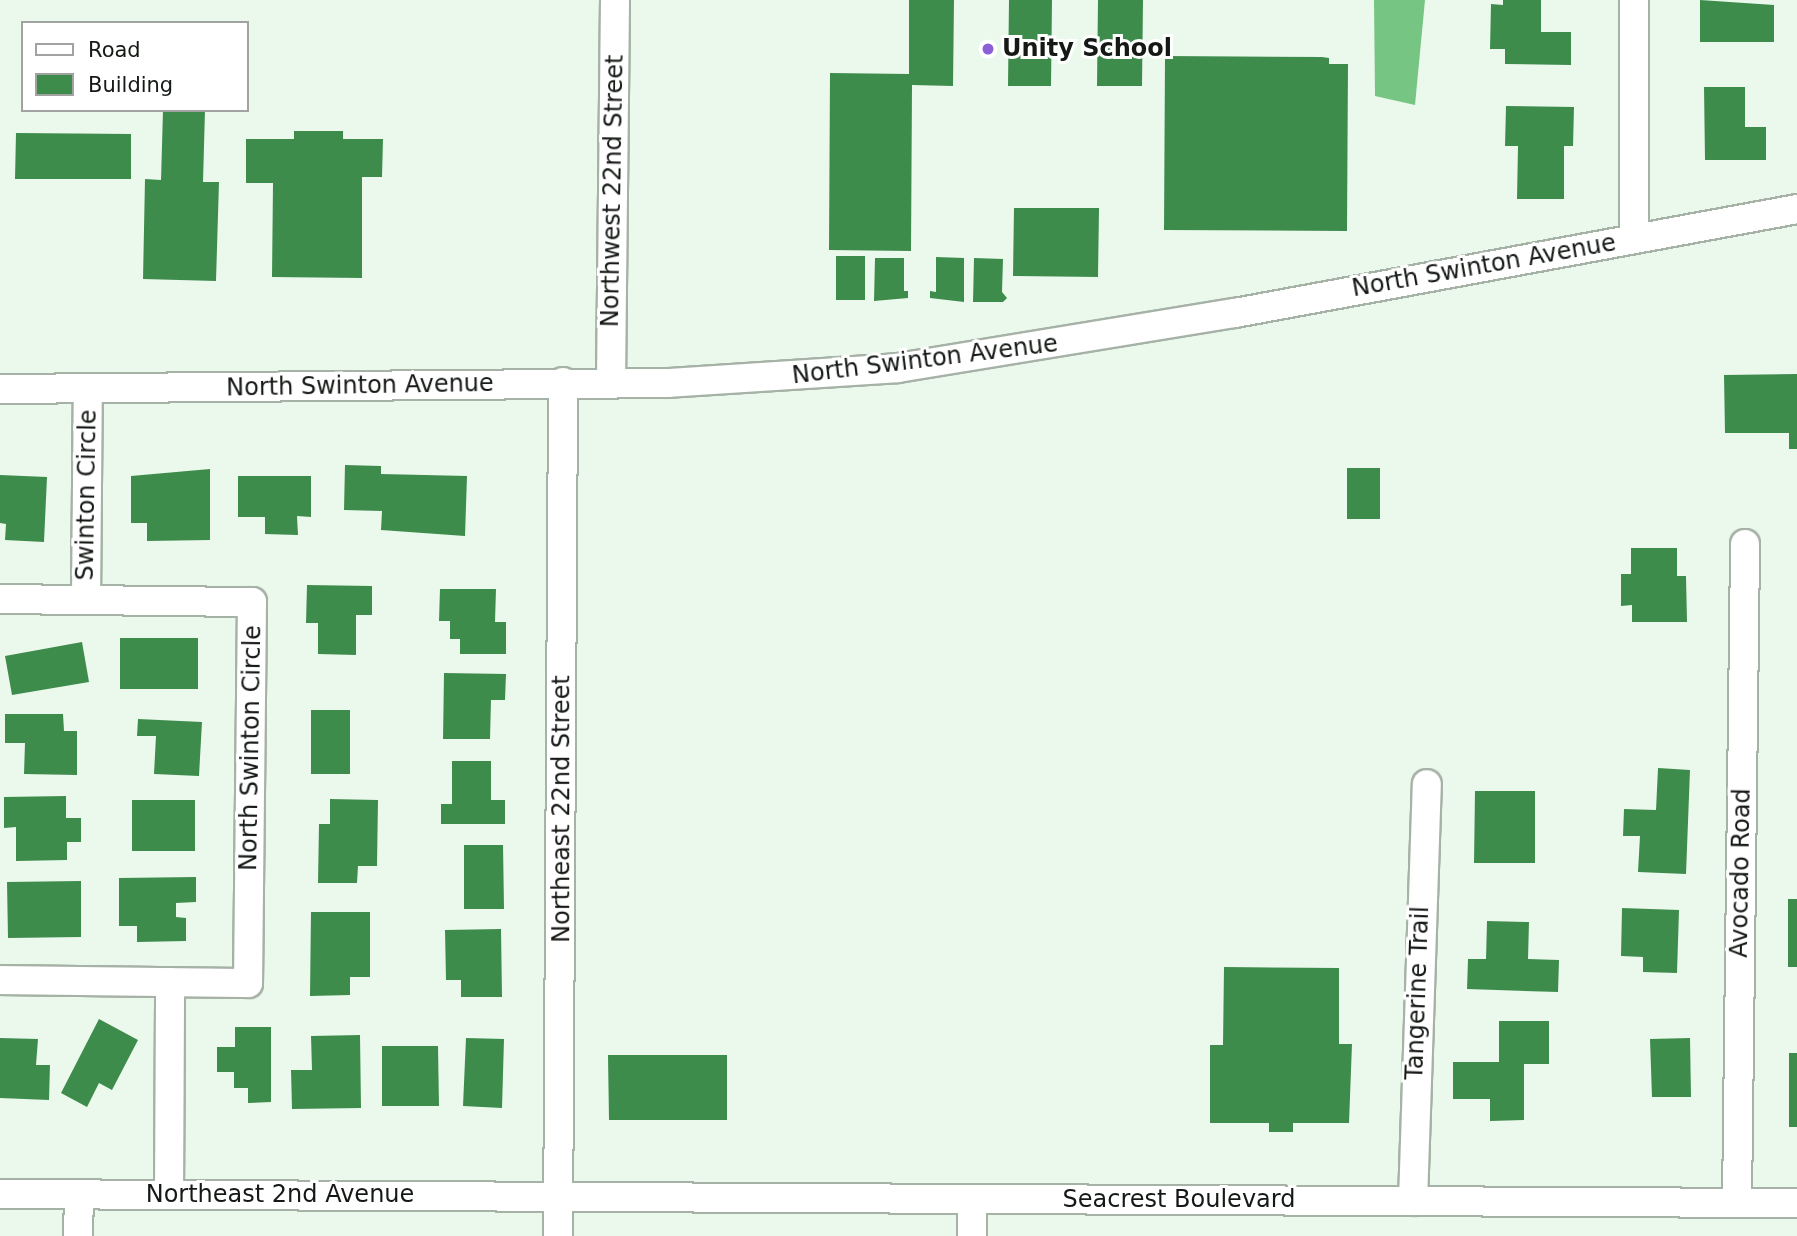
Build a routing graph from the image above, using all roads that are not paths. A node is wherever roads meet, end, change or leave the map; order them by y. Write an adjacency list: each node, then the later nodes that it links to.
1 (615, 0): 6 (street, Northwest 22nd Street)
2 (1634, 0): 4 (street)
3 (1797, 209): 4 (street, North Swinton Avenue)
4 (1634, 239): 6 (street, North Swinton Avenue)
5 (563, 383): 6 (street, North Swinton Avenue); 8 (street, North Swinton Avenue); 18 (street, Northeast 22nd Street)
6 (611, 383)
7 (0, 389): 8 (street, North Swinton Avenue)
8 (88, 390): 11 (street, Swinton Circle)
9 (1745, 544): 21 (street, Avocado Road)
10 (0, 599): 11 (street)
11 (86, 600): 14 (street, North Swinton Circle)
12 (1427, 784): 20 (street, Tangerine Trail)
13 (0, 980): 14 (street)
14 (170, 982): 17 (street)
15 (0, 1194): 16 (street, Northeast 2nd Avenue)
16 (79, 1194): 17 (street, Northeast 2nd Avenue); 23 (street)
17 (169, 1195): 18 (street, Northeast 2nd Avenue)
18 (560, 1197): 19 (street, Seacrest Boulevard); 24 (street, Northeast 22nd Street)
19 (972, 1199): 20 (street, Seacrest Boulevard); 25 (street)
20 (1413, 1201): 21 (street, Seacrest Boulevard)
21 (1737, 1203): 22 (street, Seacrest Boulevard)
22 (1797, 1203)
23 (78, 1236)
24 (558, 1236)
25 (972, 1236)

